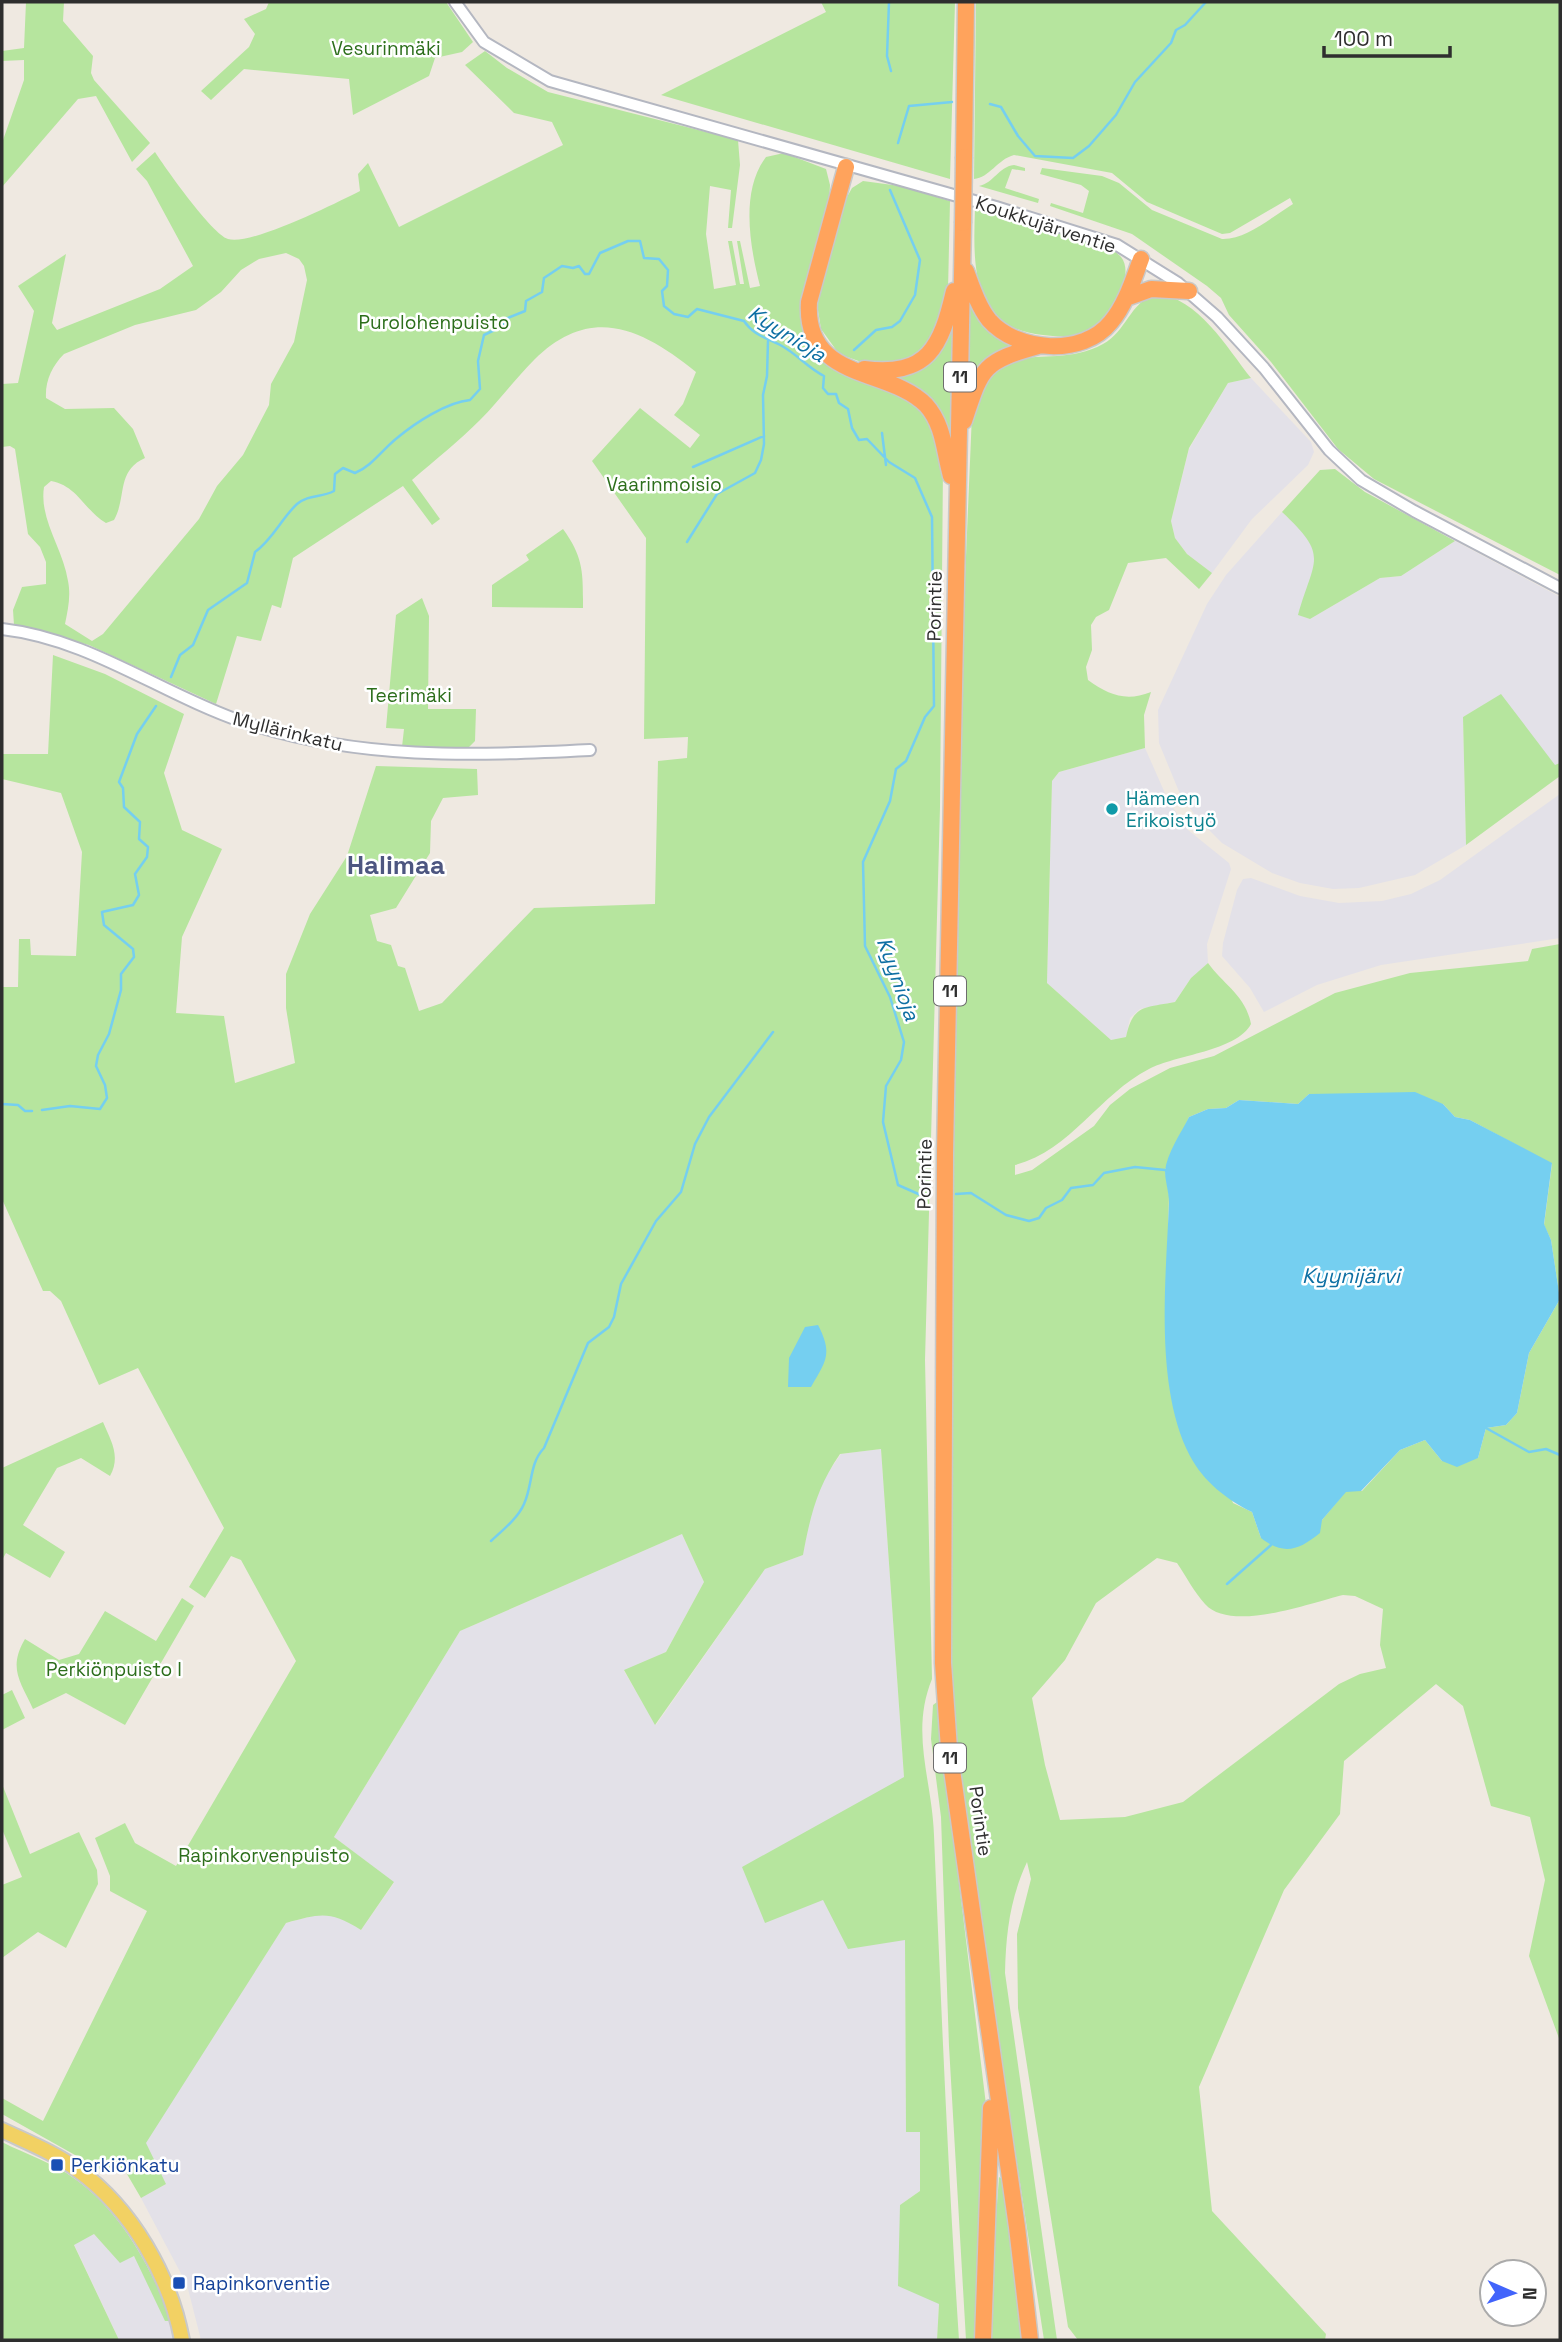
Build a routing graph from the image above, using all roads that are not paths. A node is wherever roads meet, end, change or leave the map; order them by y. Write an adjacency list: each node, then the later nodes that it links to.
1 (455, 2): 3 (street, Koukkujärventie)
2 (966, 2): 4 (highway, Porintie / 11, bridge)
3 (846, 167): 5 (street, Koukkujärventie); 9 (highway)
4 (962, 258): 8 (highway); 9 (highway); 10 (highway, Porintie / 11)
5 (1141, 259): 6 (street, Koukkujärventie); 7 (highway)
6 (1189, 291): 7 (highway); 12 (street, Koukkujärventie)
7 (1126, 298): 8 (highway)
8 (1038, 345): 10 (highway)
9 (853, 370): 11 (highway)
10 (958, 440): 11 (highway, Porintie / 11)
11 (957, 496): 15 (highway, Porintie / 11)
12 (1560, 588)
13 (2, 629): 14 (street, Myllärinkatu)
14 (590, 750)
15 (989, 2029): 18 (highway); 19 (highway, Porintie / 11)
16 (2, 2130): 17 (main road)
17 (182, 2340)
18 (983, 2340)
19 (1030, 2340)

